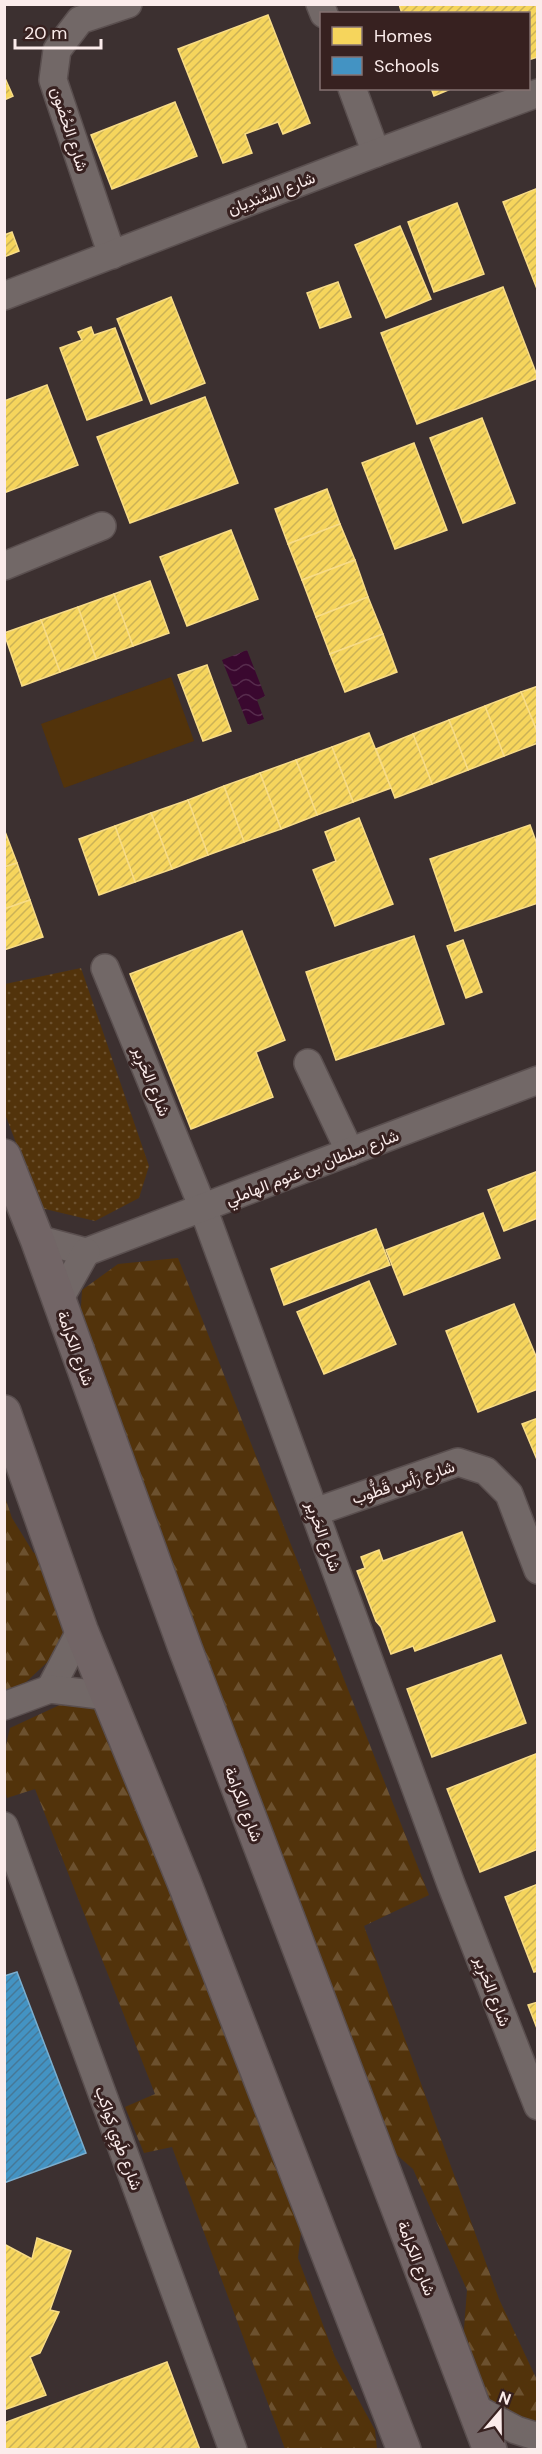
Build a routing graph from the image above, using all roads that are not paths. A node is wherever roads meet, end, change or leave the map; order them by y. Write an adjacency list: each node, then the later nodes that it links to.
1 (128, 4): 5 (street, شارع الحُصُون)
2 (353, 90): 4 (street)
3 (537, 93): 4 (street, شارع السِّندِيان)
4 (376, 153): 5 (street, شارع السِّندِيان)
5 (112, 255): 6 (street, شارع السِّندِيان)
6 (4, 296)
7 (102, 526): 8 (street)
8 (4, 566)
9 (105, 968): 14 (street, شارع الحَرِير)
10 (308, 1063): 12 (street)
11 (537, 1080): 12 (street, شارع سلطان بن غنوم الهاملي)
12 (350, 1152): 14 (street, شارع سلطان بن غنوم الهاملي)
13 (4, 1156): 15 (main road, شارع الكرامة)
14 (203, 1208): 16 (street, شارع سلطان بن غنوم الهاملي); 19 (street, شارع الحَرِير)
15 (37, 1239): 16 (street); 17 (main road, شارع الكرامة)
16 (86, 1252): 17 (street)
17 (59, 1300): 27 (main road, شارع الكرامة)
18 (4, 1412): 21 (main road)
19 (315, 1512): 20 (street, شارع رَأس قَطُّوب); 26 (street, شارع الحَرِير)
20 (537, 1570)
21 (81, 1630): 22 (street); 23 (main road)
22 (51, 1689): 23 (street); 24 (street)
23 (108, 1696): 30 (main road)
24 (4, 1706)
25 (4, 1826): 29 (street, شارع طَوِي كِواكِب)
26 (537, 2106)
27 (473, 2407): 28 (street); 31 (main road, شارع الكرامة)
28 (537, 2437)
29 (233, 2450)
30 (404, 2450)
31 (490, 2450)

